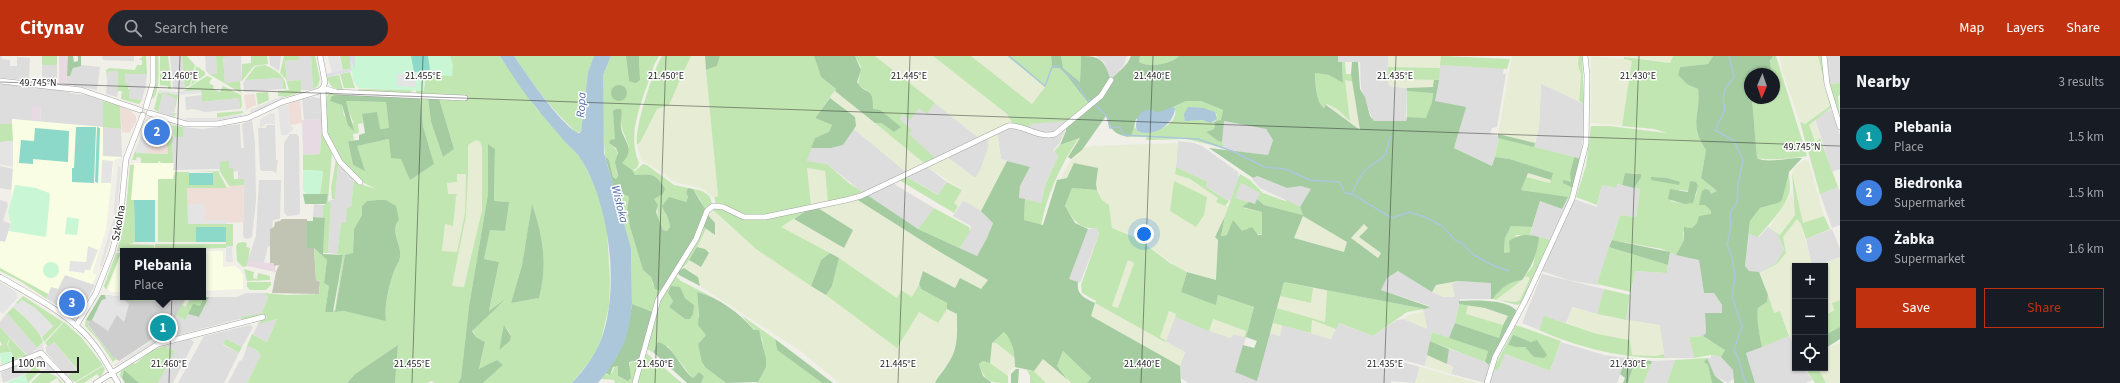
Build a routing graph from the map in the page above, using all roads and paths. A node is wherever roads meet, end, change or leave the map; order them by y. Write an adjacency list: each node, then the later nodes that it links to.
1 (153, 56): 9 (street)
2 (320, 56): 7 (street)
3 (1584, 56): 24 (street)
4 (1824, 56): 13 (street)
5 (1111, 80): 23 (street)
6 (0, 81): 10 (street)
7 (323, 88): 8 (street); 11 (street); 14 (street)
8 (465, 98)
9 (146, 107): 10 (street); 11 (street)
10 (140, 110): 12 (street)
11 (149, 113): 12 (street)
12 (143, 115): 17 (street, Szkolna)
13 (1840, 127)
14 (360, 182)
15 (0, 277): 17 (street)
16 (263, 317): 19 (street)
17 (76, 326): 19 (street)
18 (0, 369): 20 (street)
19 (112, 373): 21 (street); 22 (street)
20 (70, 383)
21 (96, 383)
22 (118, 383)
23 (635, 383)
24 (1487, 383)

